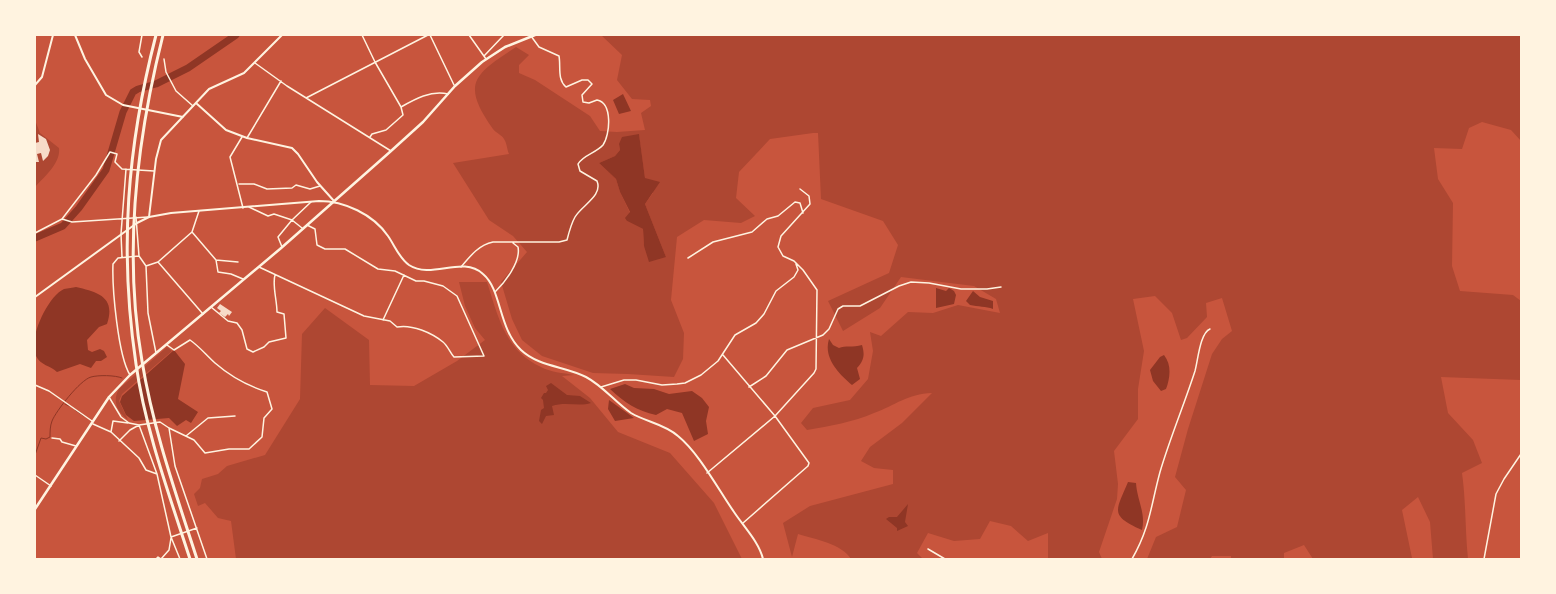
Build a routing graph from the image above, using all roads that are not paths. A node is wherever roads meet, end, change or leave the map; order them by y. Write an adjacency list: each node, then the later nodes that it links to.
1 (54, 35): 19 (main road)
2 (75, 35): 26 (main road)
3 (142, 35): 13 (street)
4 (156, 35): 107 (highway)
5 (163, 35): 108 (highway)
6 (282, 35): 17 (main road)
7 (362, 35): 16 (street)
8 (429, 35): 16 (street); 20 (street)
9 (469, 35): 14 (street)
10 (504, 35): 14 (street)
11 (535, 35): 12 (main road)
12 (531, 36): 14 (main road); 53 (street)
13 (142, 57)
14 (485, 57): 20 (main road)
15 (164, 59): 24 (street)
16 (375, 62): 22 (street); 25 (street)
17 (255, 63): 18 (street); 23 (main road)
18 (281, 81): 22 (street); 29 (street)
19 (35, 85)
20 (455, 86): 21 (main road)
21 (449, 95): 25 (street); 30 (main road)
22 (306, 98): 28 (street)
23 (195, 103): 24 (main road); 27 (main road)
24 (193, 106): 26 (main road)
25 (401, 107): 28 (street)
26 (183, 117): 32 (main road)
27 (242, 137): 29 (main road); 33 (street)
28 (369, 137): 30 (street)
29 (246, 138): 34 (main road)
30 (391, 151): 36 (main road)
31 (126, 169): 32 (street); 44 (street); 45 (street)
32 (154, 171): 43 (main road)
33 (238, 184): 34 (street); 39 (street)
34 (320, 186): 36 (main road)
35 (800, 189): 41 (street)
36 (334, 201): 37 (main road); 48 (main road); 63 (main road)
37 (311, 202): 38 (main road); 46 (street)
38 (249, 207): 39 (main road); 46 (street)
39 (243, 208): 40 (main road)
40 (199, 211): 43 (main road); 50 (street)
41 (803, 213): 57 (street); 59 (street)
42 (136, 217): 43 (street); 44 (street); 47 (street)
43 (149, 217): 47 (main road)
44 (123, 218): 45 (street); 52 (street)
45 (62, 219): 51 (street)
46 (292, 220): 49 (street); 54 (street)
47 (137, 223): 52 (main road); 55 (street)
48 (307, 225): 49 (main road); 66 (street)
49 (303, 229): 54 (main road)
50 (192, 232): 58 (street); 60 (street)
51 (35, 233)
52 (121, 234): 56 (street); 70 (main road)
53 (511, 242): 63 (street); 69 (street)
54 (282, 247): 64 (main road)
55 (139, 256): 56 (street); 62 (street)
56 (122, 257): 79 (street)
57 (688, 258)
58 (216, 260): 61 (street); 67 (street)
59 (794, 261): 75 (street); 78 (street)
60 (158, 262): 62 (street); 72 (street)
61 (238, 262)
62 (146, 266): 77 (street)
63 (461, 266): 69 (main road)
64 (259, 267): 65 (street); 67 (main road)
65 (275, 275): 71 (street); 73 (street)
66 (404, 275): 73 (street); 73 (street)
67 (244, 280): 71 (main road)
68 (1001, 287): 75 (street)
69 (494, 292): 81 (main road)
70 (35, 297)
71 (211, 307): 72 (main road)
72 (203, 314): 76 (main road)
73 (382, 320)
74 (1210, 329): 112 (street)
75 (817, 339): 82 (street); 85 (street)
76 (167, 345): 77 (main road); 91 (street)
77 (156, 353): 79 (main road)
78 (723, 355): 81 (street); 82 (street)
79 (130, 375): 83 (main road)
80 (35, 385): 86 (street)
81 (600, 387): 96 (main road)
82 (749, 387): 85 (street)
83 (109, 397): 86 (main road); 87 (street)
84 (235, 416): 91 (street)
85 (775, 416): 96 (street); 101 (street)
86 (93, 423): 90 (street); 94 (main road)
87 (129, 423): 88 (street); 90 (street)
88 (139, 425): 89 (street); 93 (street); 97 (street)
89 (169, 428): 91 (street); 102 (street)
90 (110, 432): 93 (street)
91 (186, 436)
92 (52, 438): 94 (street)
93 (120, 441): 97 (street)
94 (77, 446): 99 (main road)
95 (1521, 454): 113 (street)
96 (707, 473): 101 (main road)
97 (157, 474): 103 (street)
98 (35, 475): 99 (street)
99 (51, 486): 100 (main road)
100 (35, 509)
101 (742, 524): 110 (main road)
102 (196, 528): 103 (street); 109 (street)
103 (171, 537): 105 (street); 106 (street)
104 (928, 549): 111 (street)
105 (156, 559)
106 (180, 559)
107 (190, 559)
108 (197, 559)
109 (207, 559)
110 (763, 559)
111 (945, 559)
112 (1132, 559)
113 (1484, 559)

